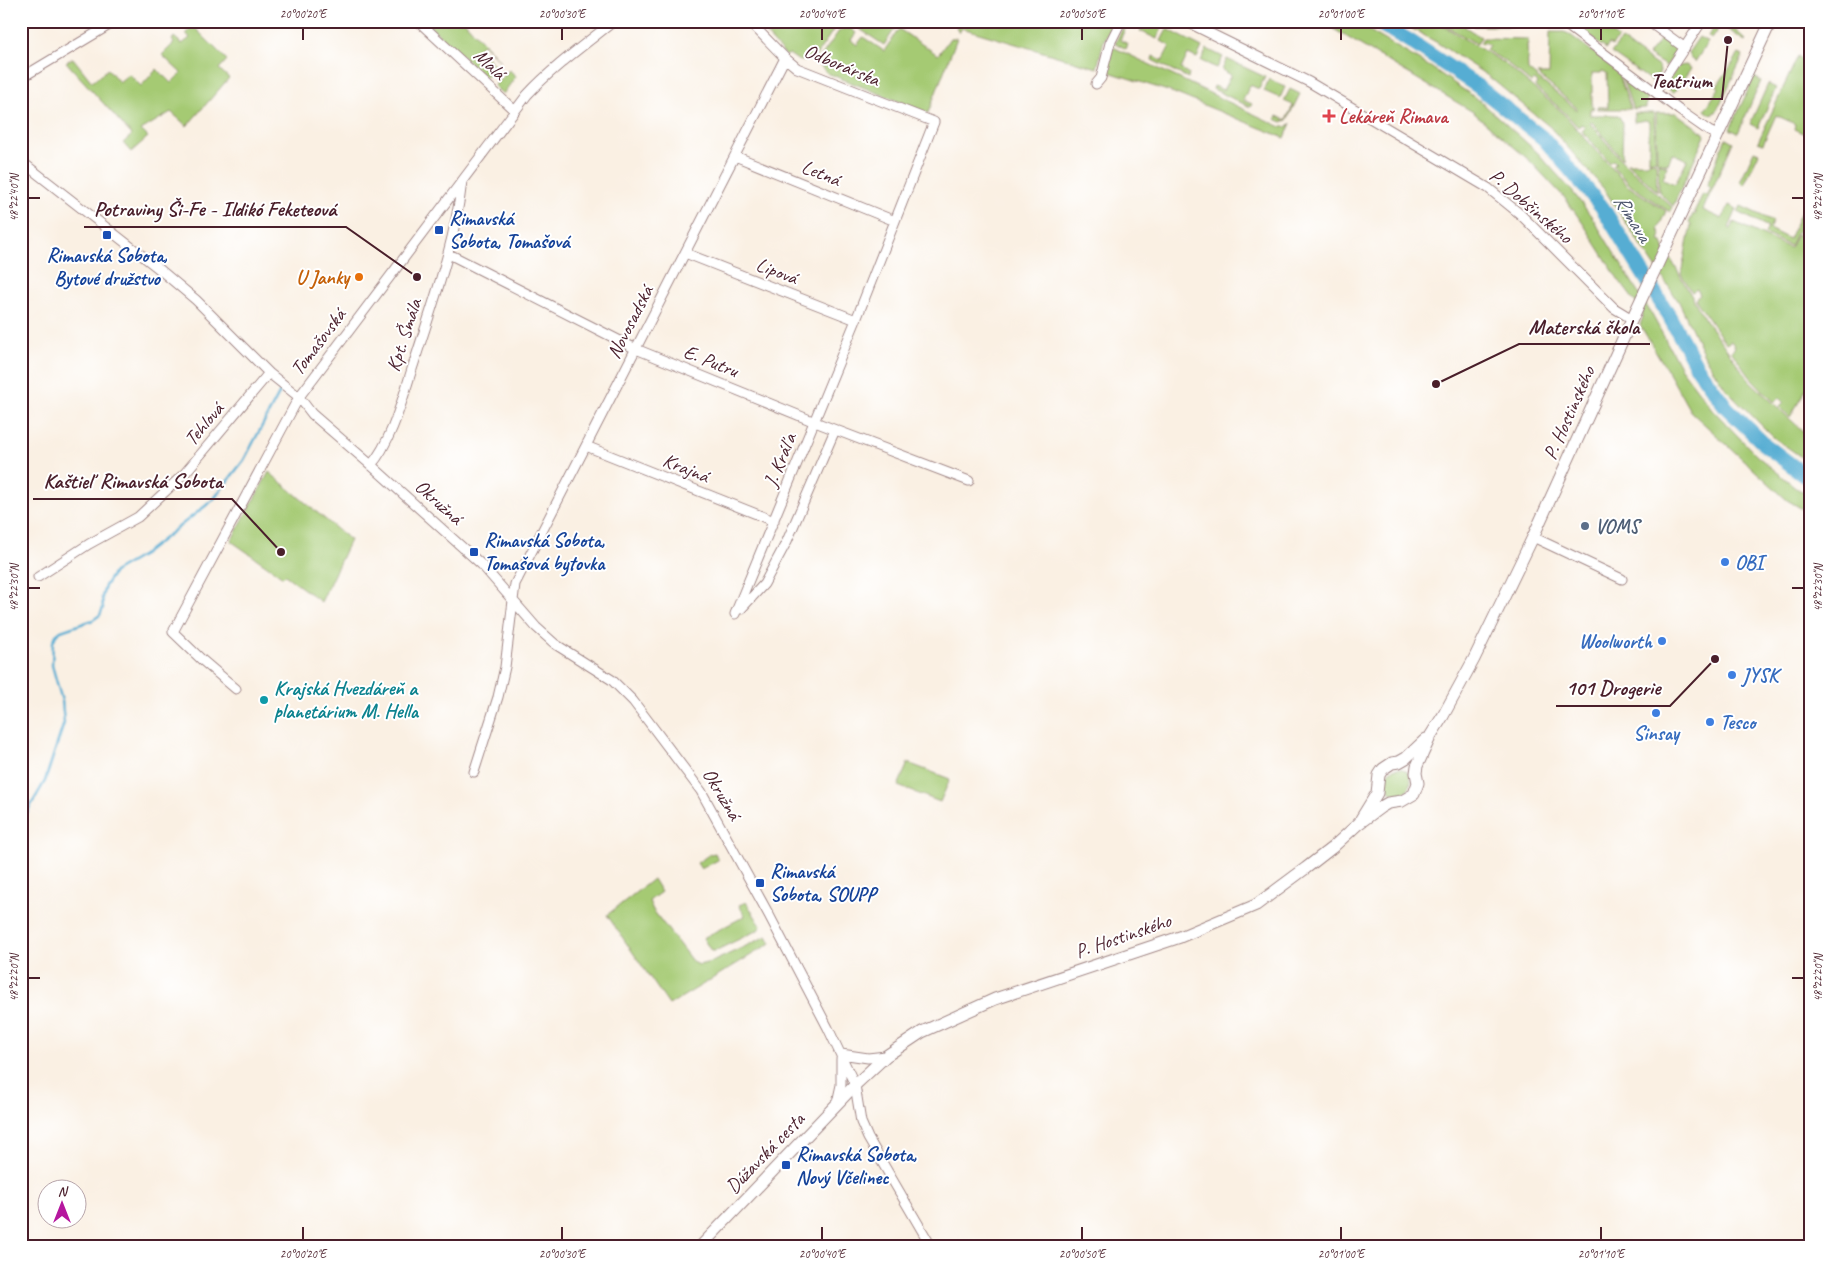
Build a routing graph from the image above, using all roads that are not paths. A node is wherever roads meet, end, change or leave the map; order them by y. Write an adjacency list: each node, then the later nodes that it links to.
1 (116, 21): 13 (street)
2 (418, 21): 16 (street, Malá)
3 (614, 21): 16 (street, Tomašovská)
4 (749, 21): 12 (street, Odborárska)
5 (1120, 21): 14 (street)
6 (1185, 21): 25 (street, P. Dobšinského)
7 (1561, 21): 15 (street)
8 (1648, 21): 11 (street)
9 (1702, 21): 11 (street)
10 (1771, 21): 18 (street, P. Hostinského)
11 (1685, 48): 15 (street)
12 (785, 58): 17 (street, Odborárska); 19 (street, Novosadská)
13 (21, 78)
14 (1096, 84)
15 (1656, 91): 18 (street)
16 (515, 111): 21 (street, Tomašovská)
17 (934, 122): 22 (street, J. Kráľa)
18 (1718, 135): 25 (street, P. Hostinského)
19 (735, 156): 22 (street, Letná); 23 (street, Novosadská)
20 (21, 162): 28 (street, Okružná)
21 (462, 180): 24 (street, Kpt. Šmála); 29 (street, Tomašovská)
22 (895, 222): 26 (street, J. Kráľa)
23 (685, 253): 26 (street, Lipová); 27 (street, Novosadská)
24 (449, 254): 27 (street, E. Putru); 33 (street, Kpt. Šmála)
25 (1634, 316): 36 (street, P. Hostinského)
26 (856, 320): 30 (street, J. Kráľa)
27 (636, 348): 30 (street, E. Putru); 32 (street, Novosadská)
28 (269, 373): 29 (street, Okružná); 37 (street, Tehlová)
29 (299, 397): 33 (street, Okružná); 40 (street, Tomašovská)
30 (815, 422): 31 (street, E. Putru); 35 (street, J. Kráľa)
31 (835, 430): 34 (street, E. Putru); 35 (street, J. Kráľa)
32 (586, 446): 35 (street, Krajná); 39 (street, Novosadská)
33 (371, 465): 39 (street, Okružná)
34 (969, 481)
35 (774, 521)
36 (1533, 537): 38 (street); 41 (street, P. Hostinského)
37 (38, 578)
38 (1622, 579)
39 (513, 603): 43 (street, Novosadská); 48 (street, Okružná)
40 (236, 689)
41 (1431, 735): 42 (street, P. Hostinského); 44 (street, P. Hostinského)
42 (1399, 762): 44 (street); 45 (street, P. Hostinského)
43 (474, 772)
44 (1416, 773): 46 (street, P. Hostinského)
45 (1379, 786): 46 (street); 47 (street, P. Hostinského)
46 (1396, 801): 47 (street, P. Hostinského)
47 (1358, 824): 49 (street, P. Hostinského)
48 (841, 1054): 49 (street); 50 (street, Okružná); 51 (street, Okružná)
49 (886, 1056): 50 (street, P. Hostinského)
50 (855, 1085): 51 (street, Dúžavská cesta); 53 (street, Okružná)
51 (837, 1104): 52 (street, Dúžavská cesta)
52 (700, 1246)
53 (930, 1246)

